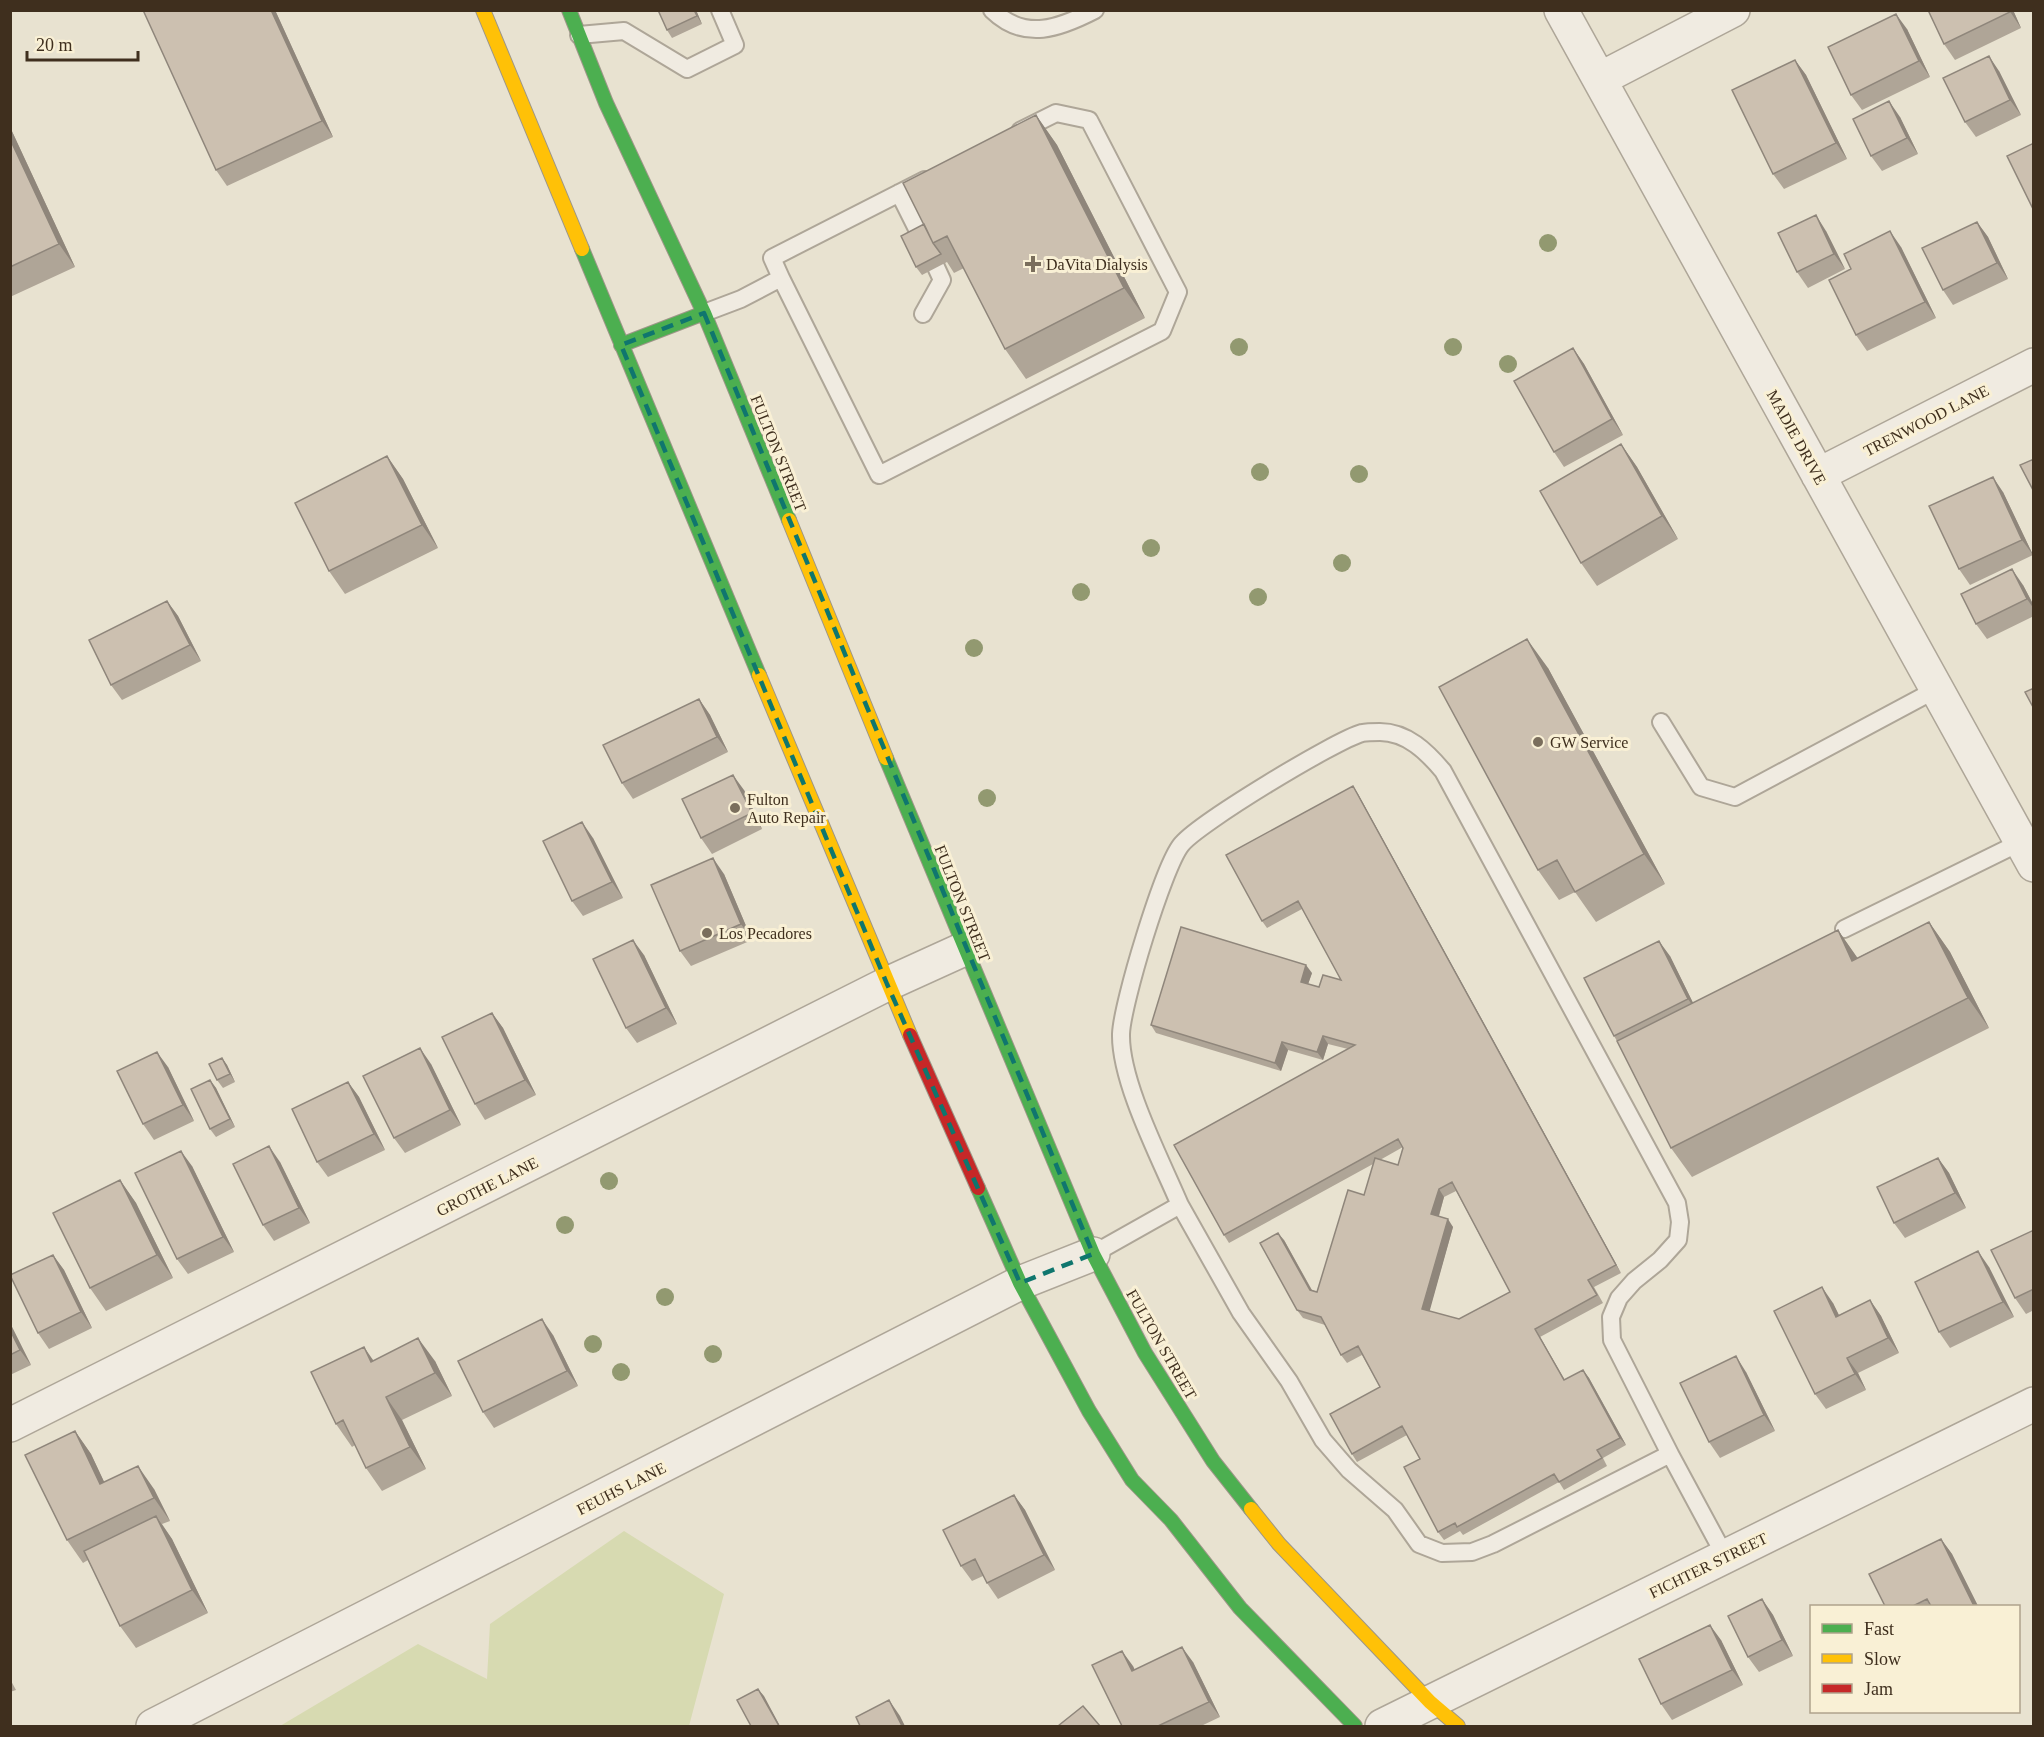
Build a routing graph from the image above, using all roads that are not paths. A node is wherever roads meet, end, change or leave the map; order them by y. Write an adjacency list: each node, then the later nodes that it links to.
1 (483, 10): 18 (main road)
2 (569, 10): 8 (main road, FULTON STREET)
3 (720, 10): 8 (lane)
4 (992, 10): 5 (lane)
5 (1095, 10)
6 (1561, 10): 9 (street, MADIE DRIVE)
7 (1733, 10): 9 (street)
8 (579, 35): 16 (main road, FULTON STREET)
9 (1600, 79): 20 (street, MADIE DRIVE)
10 (1003, 140): 15 (lane)
11 (940, 172): 12 (lane)
12 (899, 193): 13 (lane); 15 (lane)
13 (921, 237)
14 (936, 267): 17 (lane)
15 (781, 278): 16 (lane)
16 (704, 313): 18 (main road); 25 (main road, FULTON STREET)
17 (922, 314)
18 (621, 345): 26 (main road)
19 (2034, 365): 20 (street, TRENWOOD LANE)
20 (1818, 475): 21 (street, MADIE DRIVE)
21 (1937, 689): 22 (lane); 23 (street, MADIE DRIVE)
22 (1661, 722)
23 (2027, 853): 24 (lane)
24 (1844, 929)
25 (964, 949): 26 (street, GROTHE LANE); 28 (main road, FULTON STREET)
26 (888, 984): 29 (main road); 31 (street, GROTHE LANE)
27 (1180, 1205): 28 (lane); 32 (lane); 32 (lane)
28 (1093, 1254): 29 (street, FEUHS LANE); 34 (main road, FULTON STREET)
29 (1020, 1283): 35 (street, FEUHS LANE); 36 (main road)
30 (2034, 1404): 33 (street, FICHTER STREET)
31 (10, 1425)
32 (1670, 1454): 33 (lane)
33 (1725, 1556): 34 (street, FICHTER STREET)
34 (1430, 1702): 37 (street, FICHTER STREET); 38 (main road, FULTON STREET)
35 (153, 1726)
36 (1356, 1726)
37 (1382, 1726)
38 (1458, 1726)

